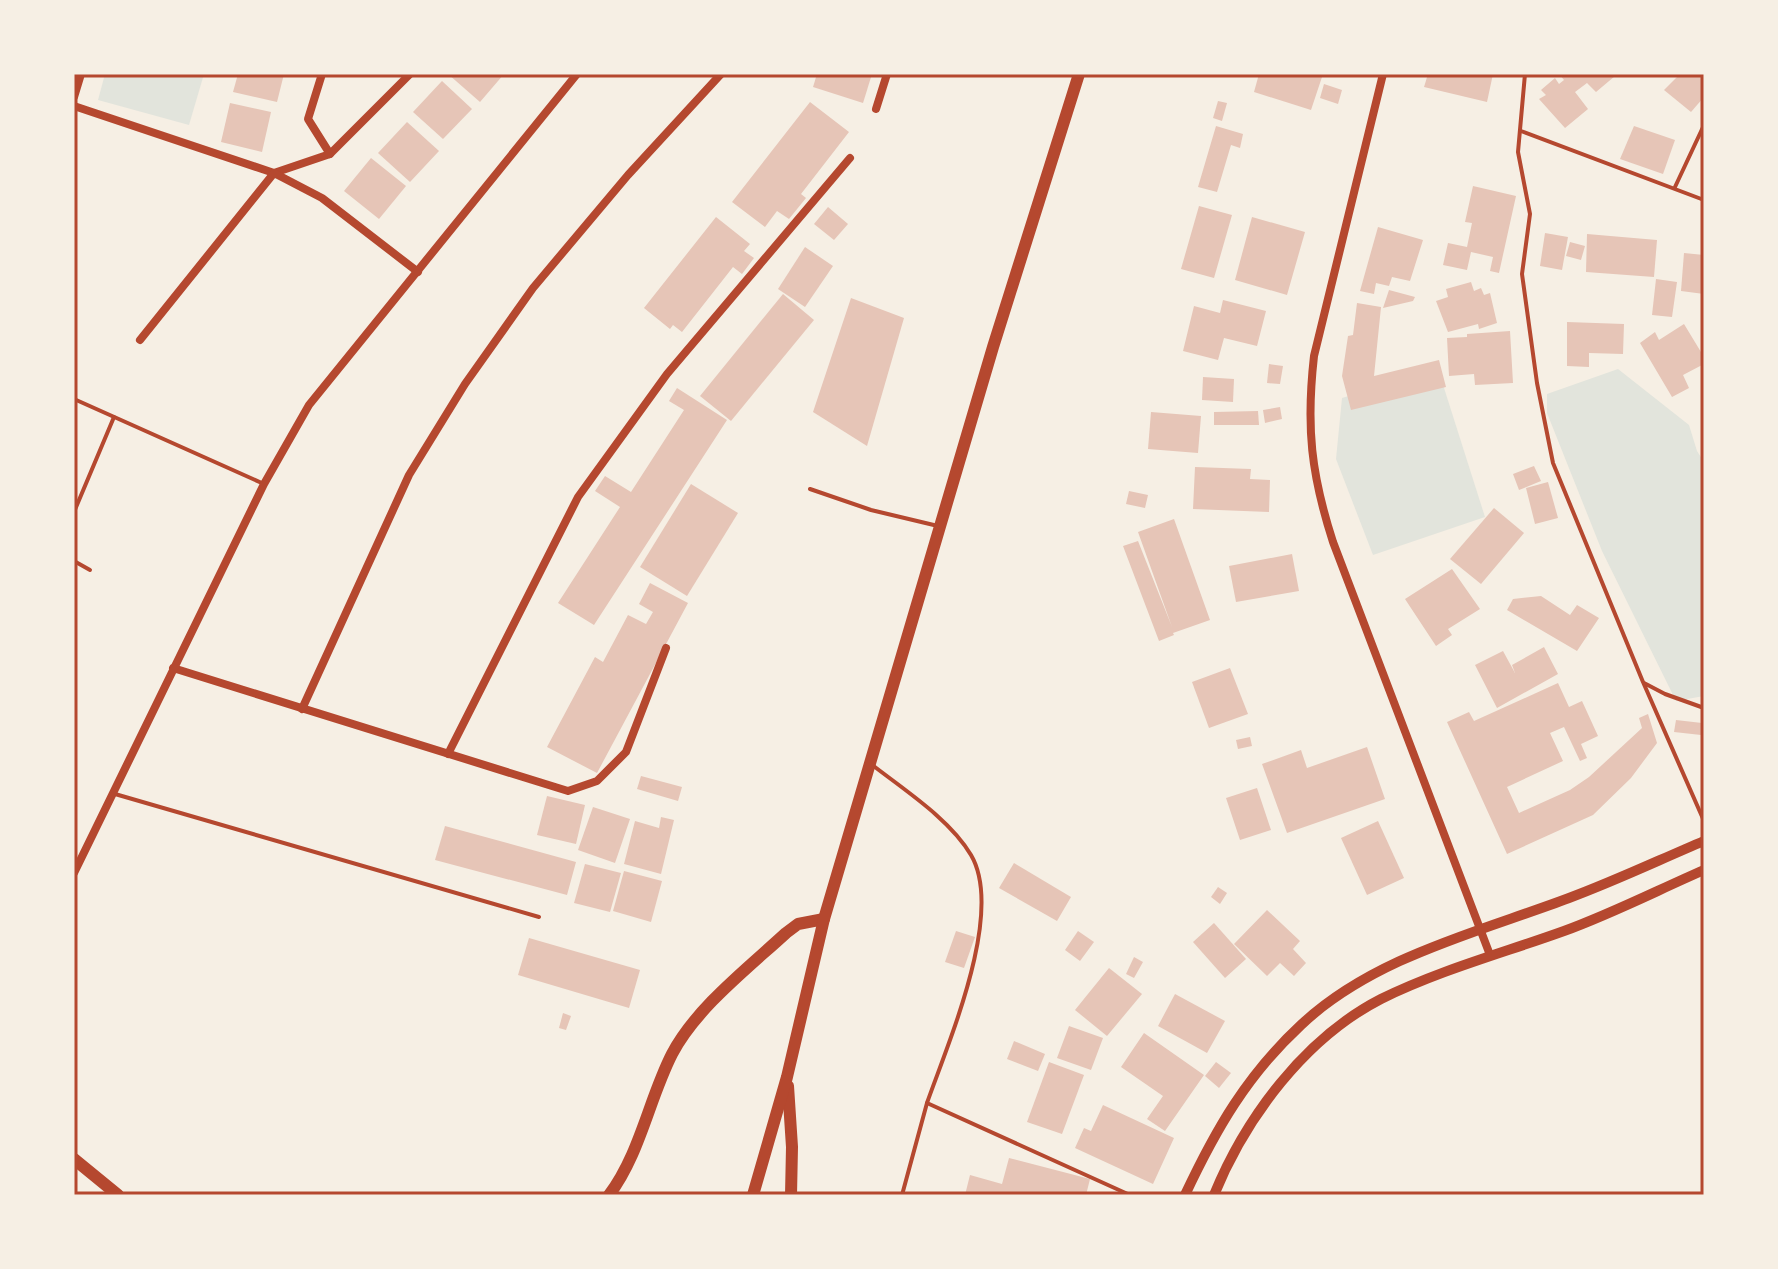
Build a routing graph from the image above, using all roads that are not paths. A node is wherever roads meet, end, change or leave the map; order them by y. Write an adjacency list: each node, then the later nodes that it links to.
1 (81, 74): 10 (street)
2 (322, 74): 15 (street)
3 (410, 74): 15 (street)
4 (577, 74): 20 (street)
5 (721, 74): 34 (street)
6 (887, 74): 12 (street)
7 (1079, 74): 27 (main road)
8 (1383, 74): 44 (street)
9 (1525, 74): 14 (lane)
10 (74, 97)
11 (74, 106): 17 (street)
12 (876, 109)
13 (1704, 125): 18 (lane)
14 (1521, 131): 18 (lane); 32 (lane)
15 (330, 154): 17 (street)
16 (850, 158): 35 (street)
17 (274, 173): 20 (street); 21 (street)
18 (1675, 187): 19 (lane)
19 (1704, 200)
20 (418, 272): 24 (street)
21 (140, 340)
22 (74, 399): 23 (lane)
23 (114, 417): 24 (lane); 26 (lane)
24 (264, 484): 31 (street)
25 (810, 489): 27 (lane)
26 (74, 512)
27 (940, 526): 36 (main road)
28 (74, 561): 29 (lane)
29 (90, 570)
30 (666, 648): 35 (street)
31 (173, 668): 34 (street); 37 (street)
32 (1643, 682): 33 (lane); 38 (lane)
33 (1704, 708)
34 (302, 709): 35 (street)
35 (448, 754)
36 (870, 764): 43 (main road); 47 (lane)
37 (113, 793): 41 (street); 42 (lane)
38 (1704, 821)
39 (1704, 841): 44 (street)
40 (1704, 870): 45 (street)
41 (74, 873)
42 (539, 917)
43 (824, 919): 46 (main road); 50 (main road)
44 (1481, 931): 45 (street); 55 (street)
45 (1490, 955): 56 (street)
46 (787, 1077): 51 (main road); 52 (main road)
47 (927, 1103): 53 (lane); 54 (lane)
48 (74, 1159): 49 (main road)
49 (118, 1195)
50 (609, 1195)
51 (753, 1195)
52 (791, 1195)
53 (902, 1195)
54 (1130, 1195)
55 (1185, 1195)
56 (1214, 1195)

